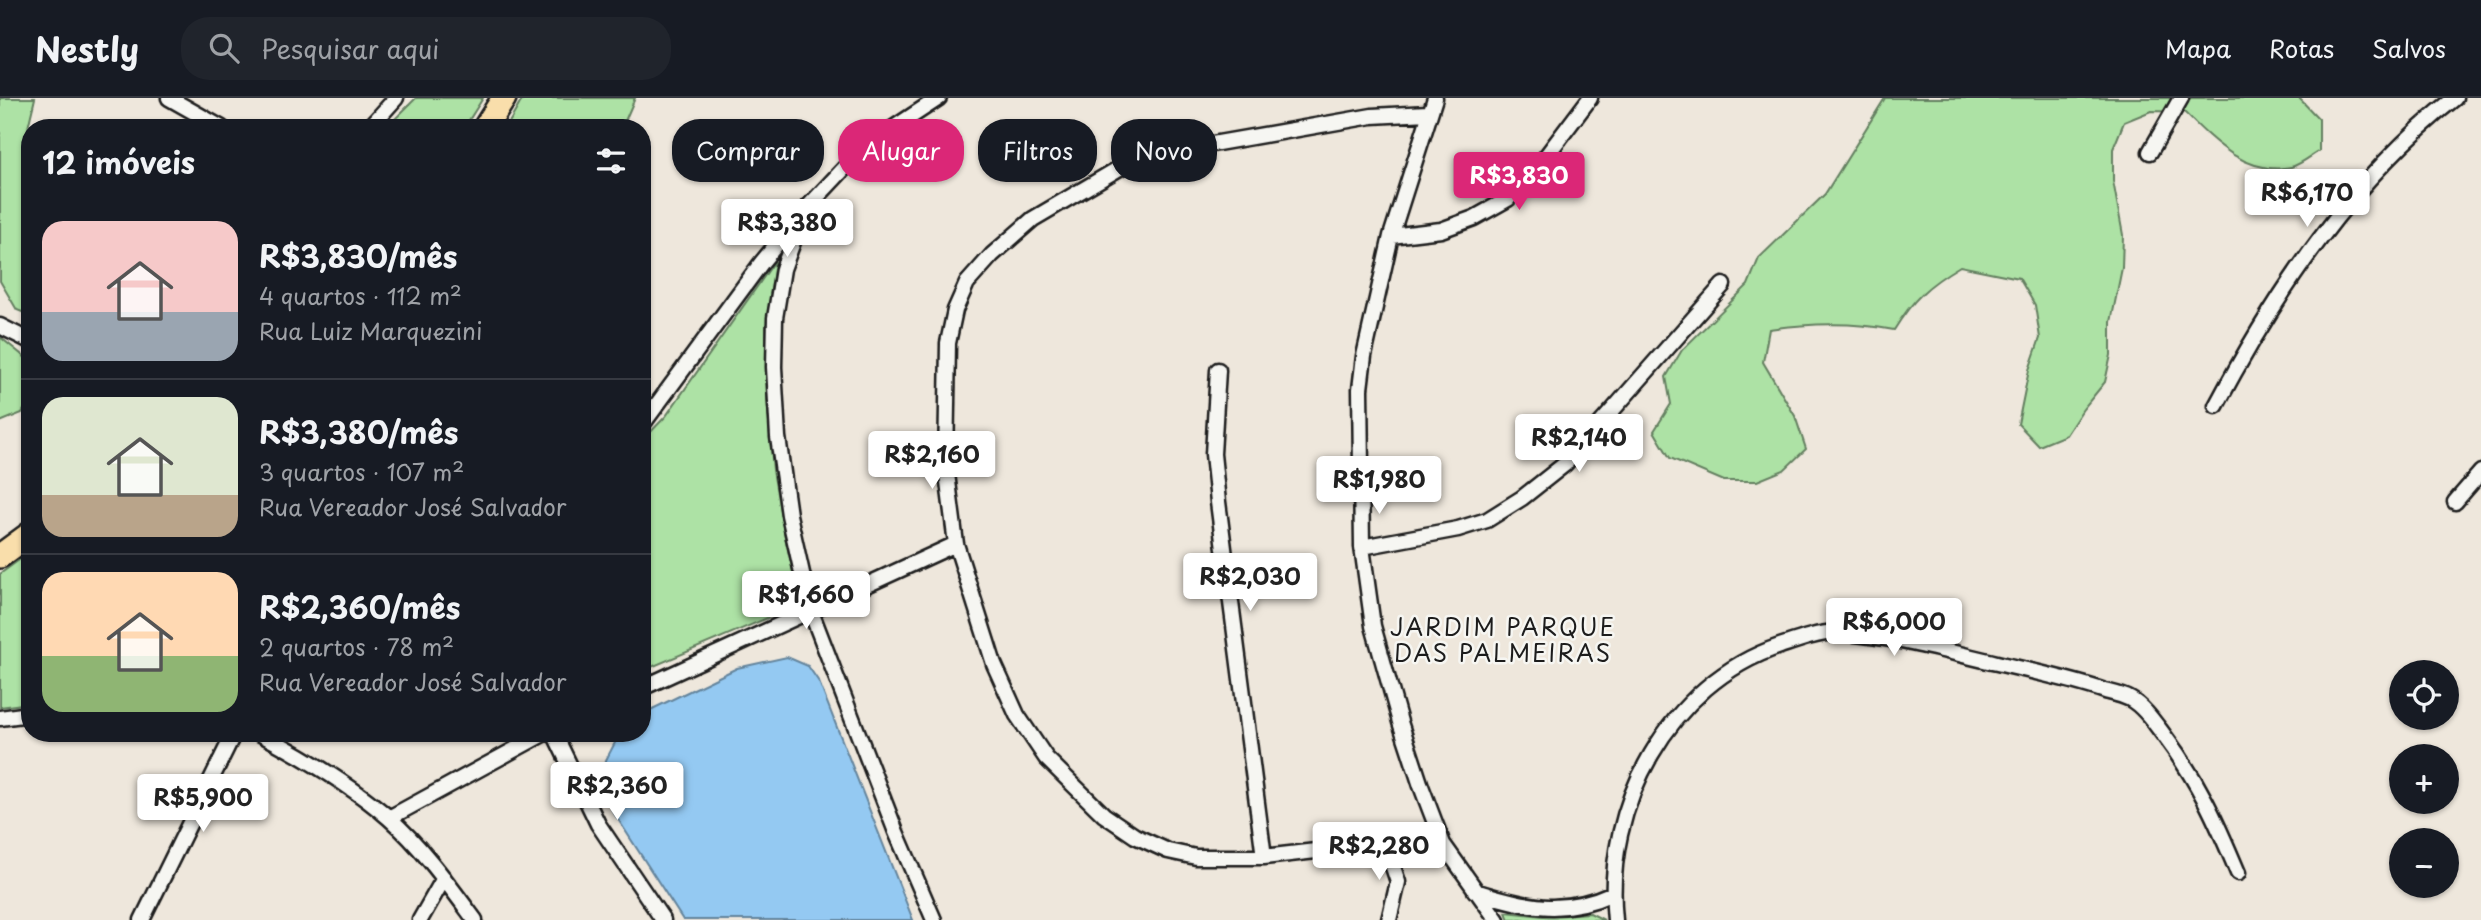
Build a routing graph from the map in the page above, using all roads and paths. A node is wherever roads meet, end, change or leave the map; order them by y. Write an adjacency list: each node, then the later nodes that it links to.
1 (169, 98): 10 (street)
2 (396, 98): 11 (street)
3 (505, 98): 12 (main road)
4 (939, 98): 14 (street)
5 (1435, 98): 9 (street)
6 (1590, 98): 15 (street)
7 (2181, 98): 13 (street)
8 (2455, 98): 20 (street)
9 (1428, 113): 15 (street); 25 (street)
10 (206, 119)
11 (377, 119)
12 (491, 119)
13 (2150, 152)
14 (805, 210): 21 (street); 28 (street)
15 (1391, 236): 26 (street)
16 (1723, 285): 26 (street)
17 (0, 326): 18 (street)
18 (21, 336)
19 (1218, 370): 39 (street)
20 (2216, 405)
21 (651, 413)
22 (2481, 472): 23 (street)
23 (2455, 502)
24 (21, 541): 27 (main road)
25 (956, 544): 28 (street); 39 (street)
26 (1363, 547): 38 (street)
27 (0, 556)
28 (810, 610): 29 (street); 48 (street)
29 (651, 684)
30 (21, 715): 31 (street)
31 (0, 718)
32 (230, 742): 44 (street)
33 (276, 742): 36 (street)
34 (528, 742): 36 (street)
35 (558, 742): 47 (street)
36 (389, 818): 41 (street)
37 (1385, 843): 38 (street); 39 (street); 49 (street)
38 (1443, 844): 42 (street)
39 (1264, 857)
40 (2238, 873): 43 (street)
41 (444, 878): 45 (street); 46 (street)
42 (1475, 891): 43 (street); 50 (street)
43 (1613, 893): 51 (street)
44 (142, 920)
45 (420, 920)
46 (475, 920)
47 (663, 920)
48 (934, 920)
49 (1389, 920)
50 (1497, 920)
51 (1615, 920)

